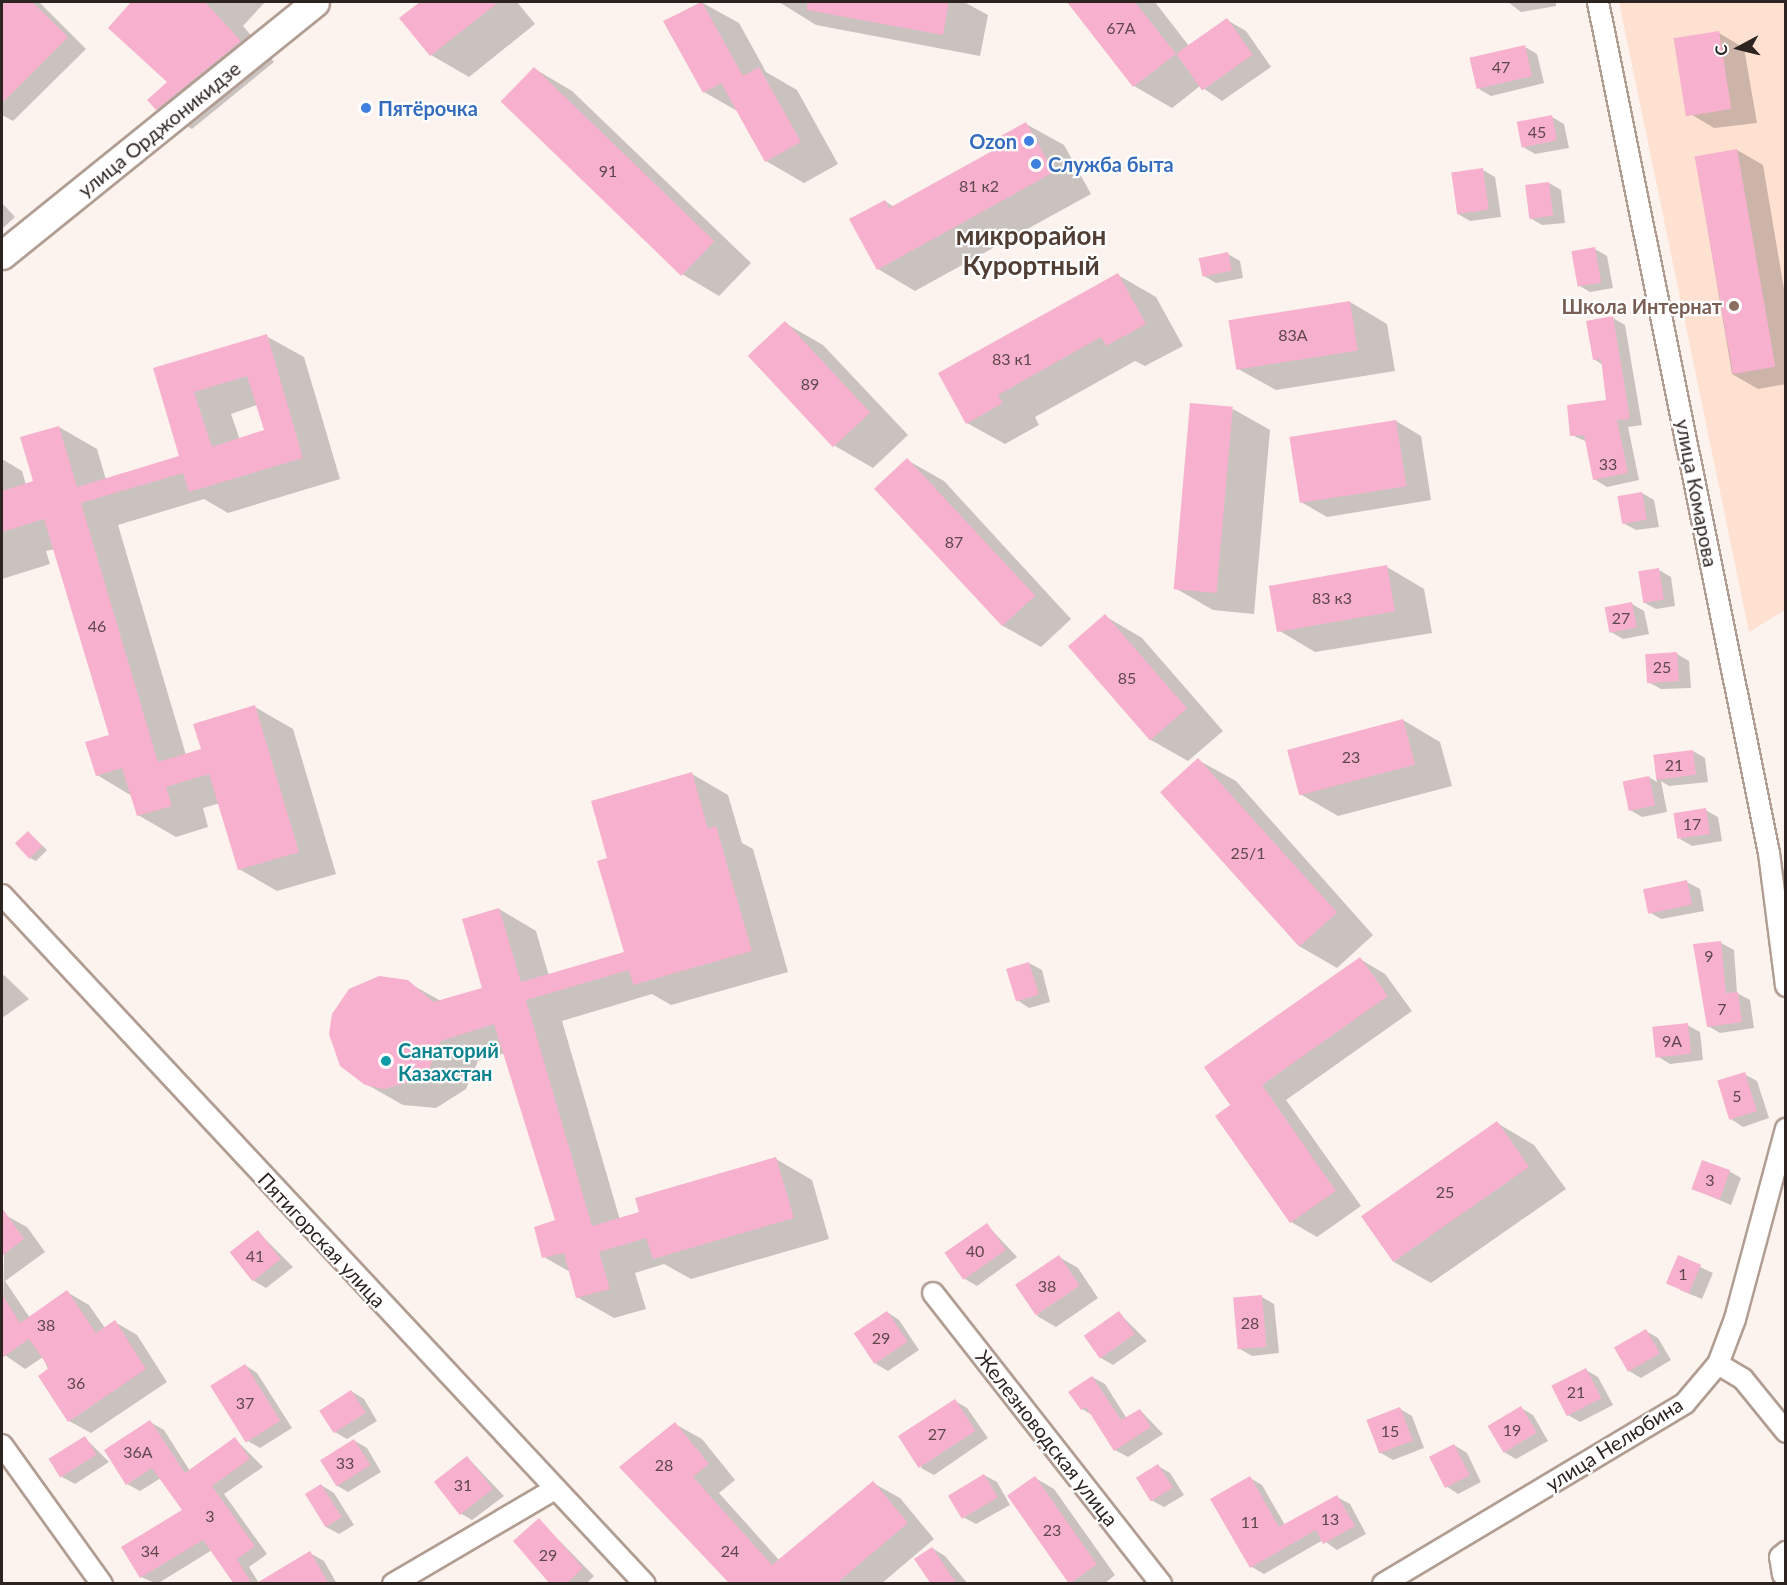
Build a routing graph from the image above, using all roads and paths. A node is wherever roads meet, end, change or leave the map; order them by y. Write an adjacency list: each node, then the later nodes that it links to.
1 (315, 2): 3 (main road, улица Орджоникидзе)
2 (1598, 2): 4 (street, улица Комарова)
3 (2, 255)
4 (1777, 849): 6 (street, улица Комарова)
5 (2, 895): 12 (street, Пятигорская улица)
6 (1785, 986)
7 (1785, 1129): 9 (street, улица Нелюбина)
8 (933, 1293): 18 (street, Железноводская улица)
9 (1718, 1364): 10 (street); 19 (street, улица Нелюбина)
10 (1785, 1432)
11 (2, 1445): 15 (street)
12 (553, 1490): 16 (street); 17 (street, Пятигорская улица)
13 (1785, 1552): 14 (street)
14 (1783, 1575)
15 (102, 1584)
16 (393, 1584)
17 (645, 1584)
18 (1161, 1584)
19 (1383, 1584)

